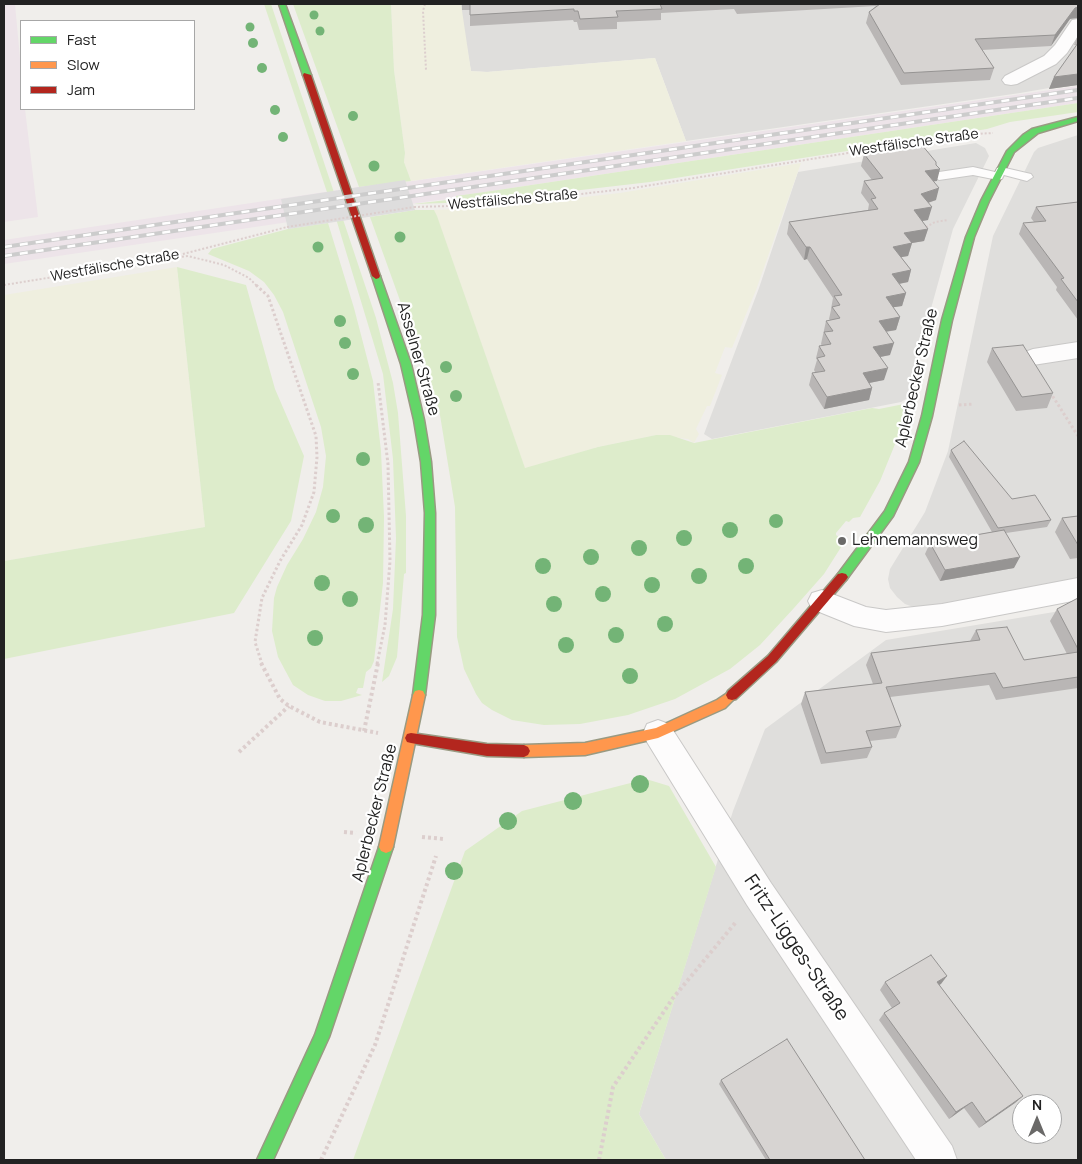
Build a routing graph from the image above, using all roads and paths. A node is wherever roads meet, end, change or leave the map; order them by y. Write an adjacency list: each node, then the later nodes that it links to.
1 (282, 4): 26 (main road, Asselner Straße)
2 (425, 4): 4 (path)
3 (1078, 24): 5 (street)
4 (426, 70)
5 (1011, 80)
6 (1078, 119): 7 (main road, Aplerbecker Straße)
7 (1026, 137): 8 (main road, Aplerbecker Straße); 13 (path, Westfälische Straße, bridge)
8 (1000, 174): 9 (lane); 10 (lane); 22 (main road, Aplerbecker Straße)
9 (939, 176)
10 (1027, 177)
11 (331, 220): 12 (path)
12 (334, 228)
13 (170, 258): 14 (path, Westfälische Straße); 23 (path)
14 (4, 286)
15 (1078, 350): 16 (street)
16 (1033, 357): 20 (path)
17 (376, 373): 24 (path)
18 (974, 404): 19 (path)
19 (958, 405)
20 (1078, 436)
21 (1078, 589): 22 (street)
22 (822, 601): 25 (main road, Aplerbecker Straße)
23 (289, 706): 24 (path); 27 (path)
24 (364, 731): 26 (path)
25 (658, 733): 26 (main road, Aplerbecker Straße); 29 (street, Fritz-Ligges-Straße)
26 (411, 738): 30 (main road, Aplerbecker Straße)
27 (239, 752)
28 (436, 856): 31 (path)
29 (759, 894): 32 (path); 33 (street, Fritz-Ligges-Straße)
30 (265, 1160)
31 (321, 1160)
32 (599, 1160)
33 (938, 1160)

